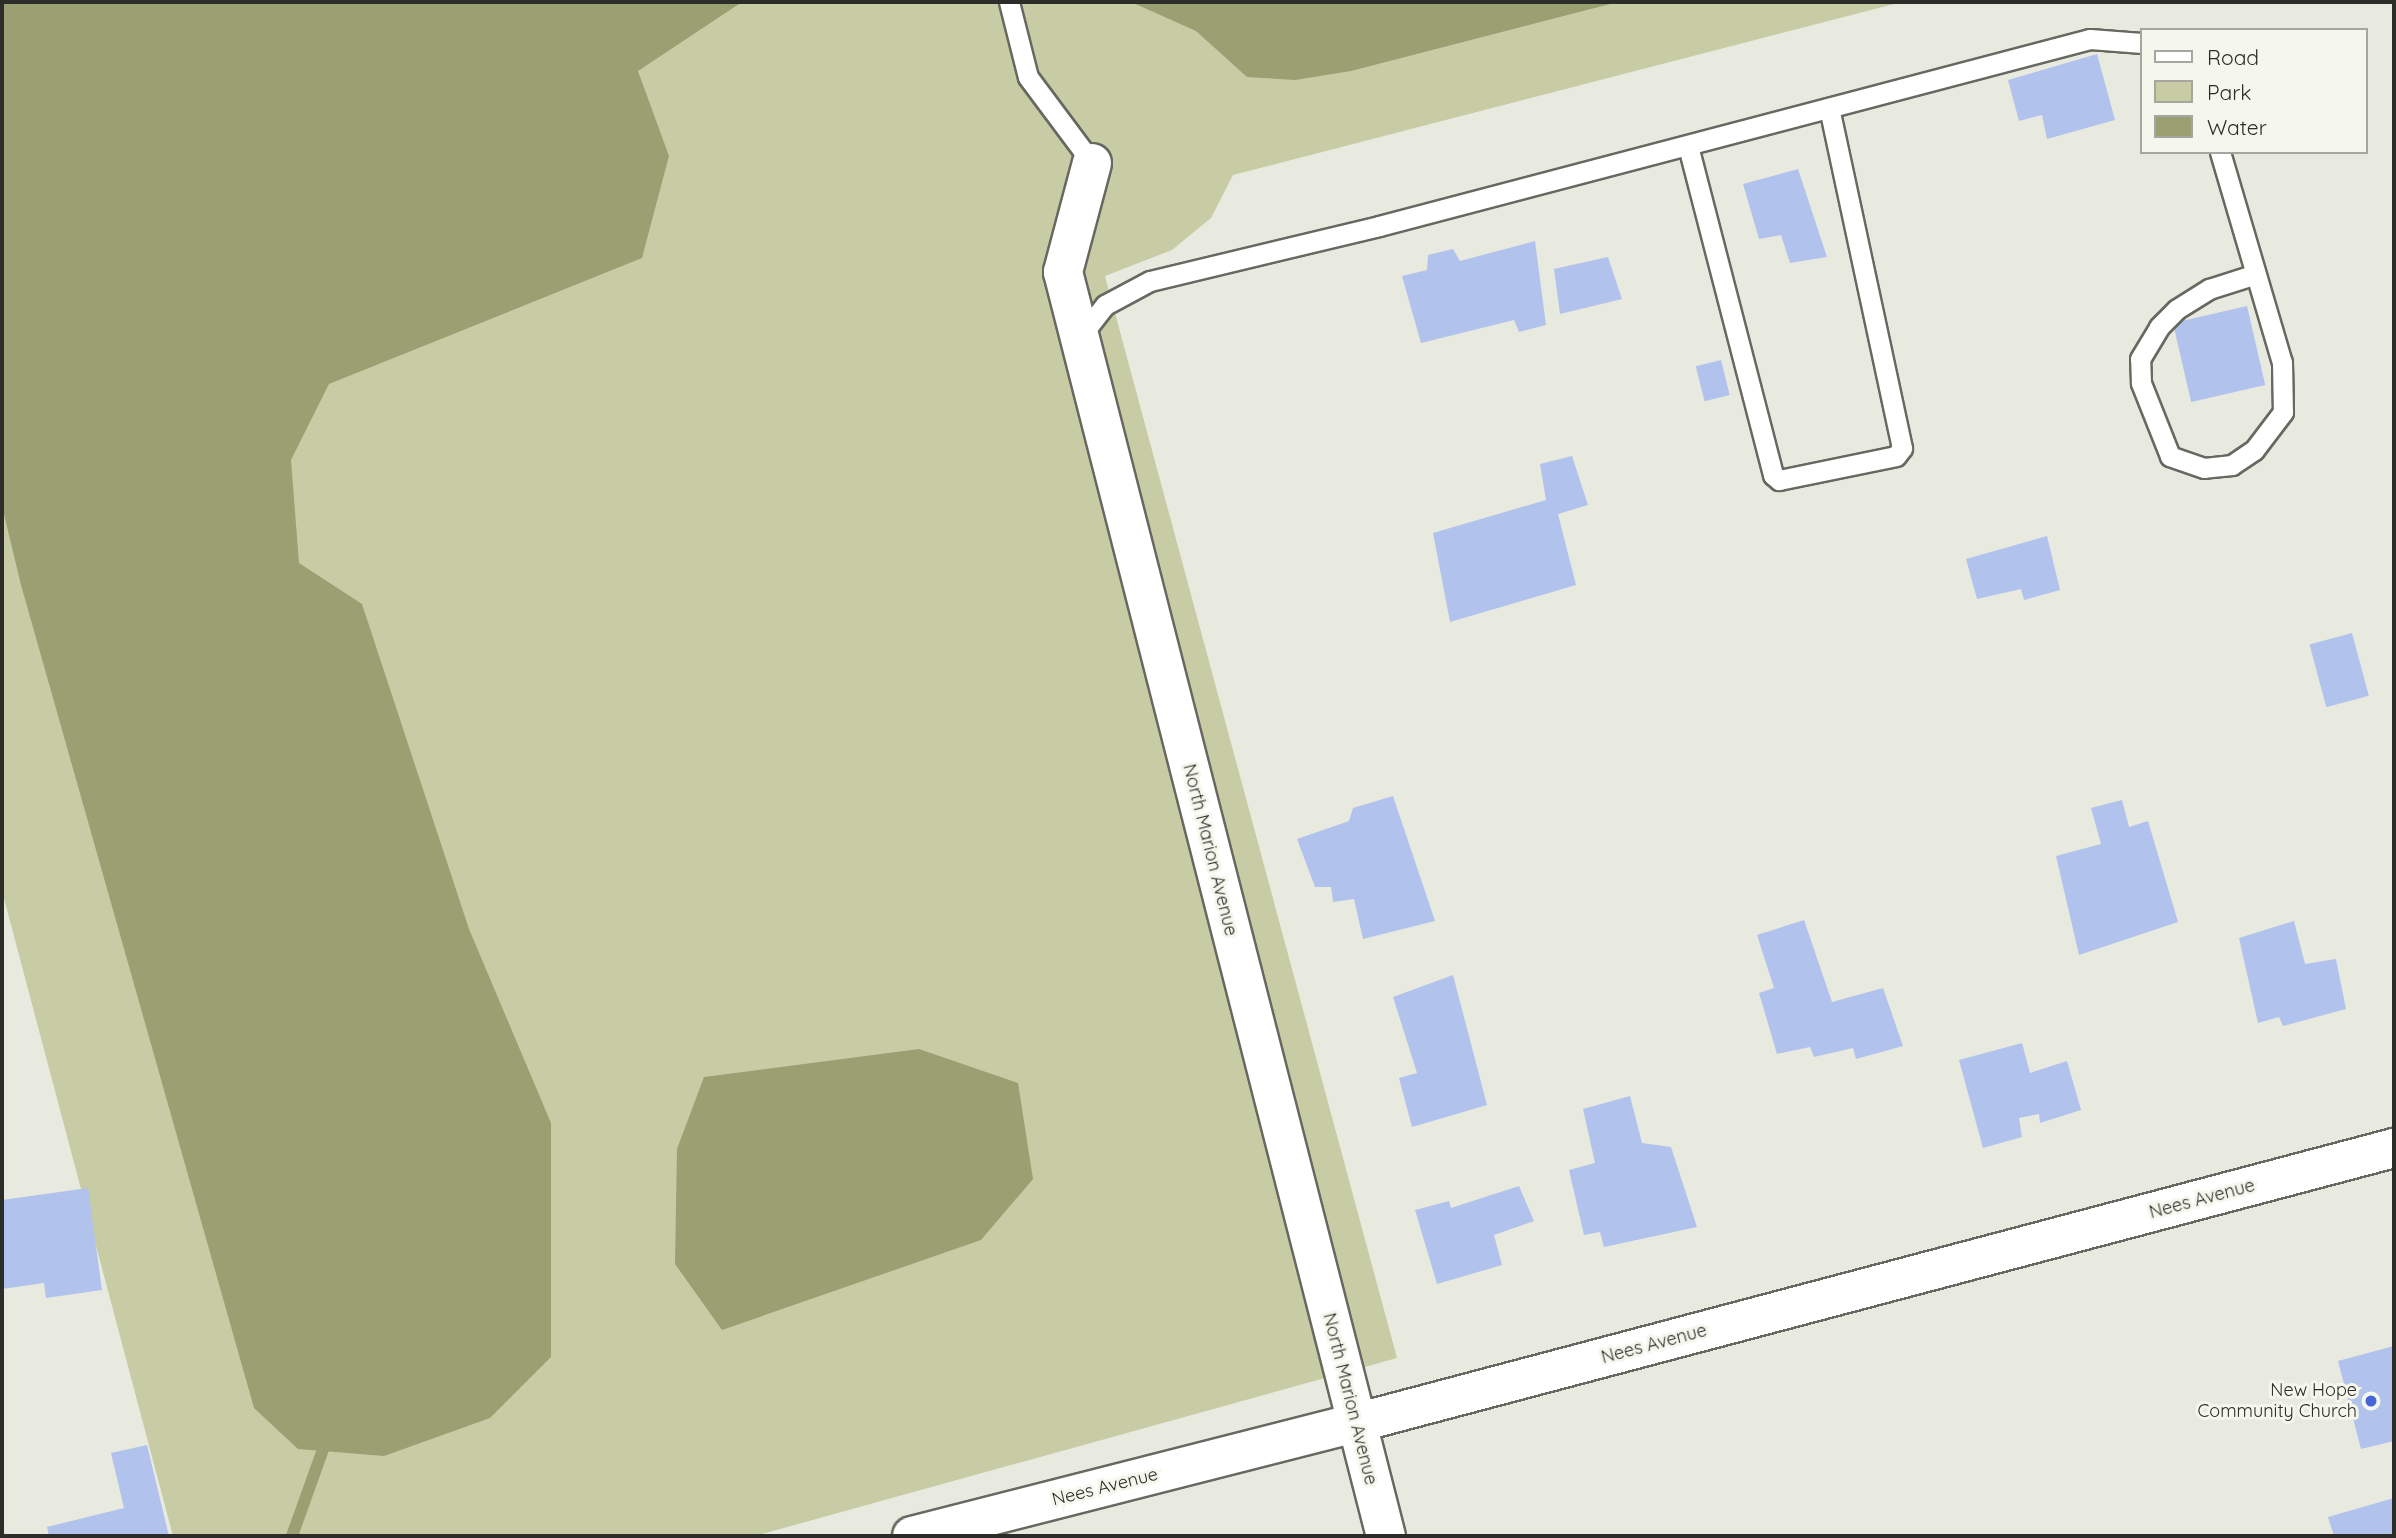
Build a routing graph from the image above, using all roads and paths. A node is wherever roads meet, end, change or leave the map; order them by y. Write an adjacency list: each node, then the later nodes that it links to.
1 (1009, 2): 6 (lane)
2 (2140, 43): 3 (lane)
3 (1829, 108): 4 (lane); 4 (lane)
4 (1688, 146): 8 (lane)
5 (2221, 154): 7 (lane)
6 (1092, 163): 8 (main road, North Marion Avenue)
7 (2256, 274): 7 (lane)
8 (1080, 337): 10 (main road, North Marion Avenue)
9 (2394, 1148): 10 (main road, Nees Avenue)
10 (1356, 1423): 11 (main road, Nees Avenue); 12 (main road, North Marion Avenue)
11 (912, 1536)
12 (1386, 1536)

